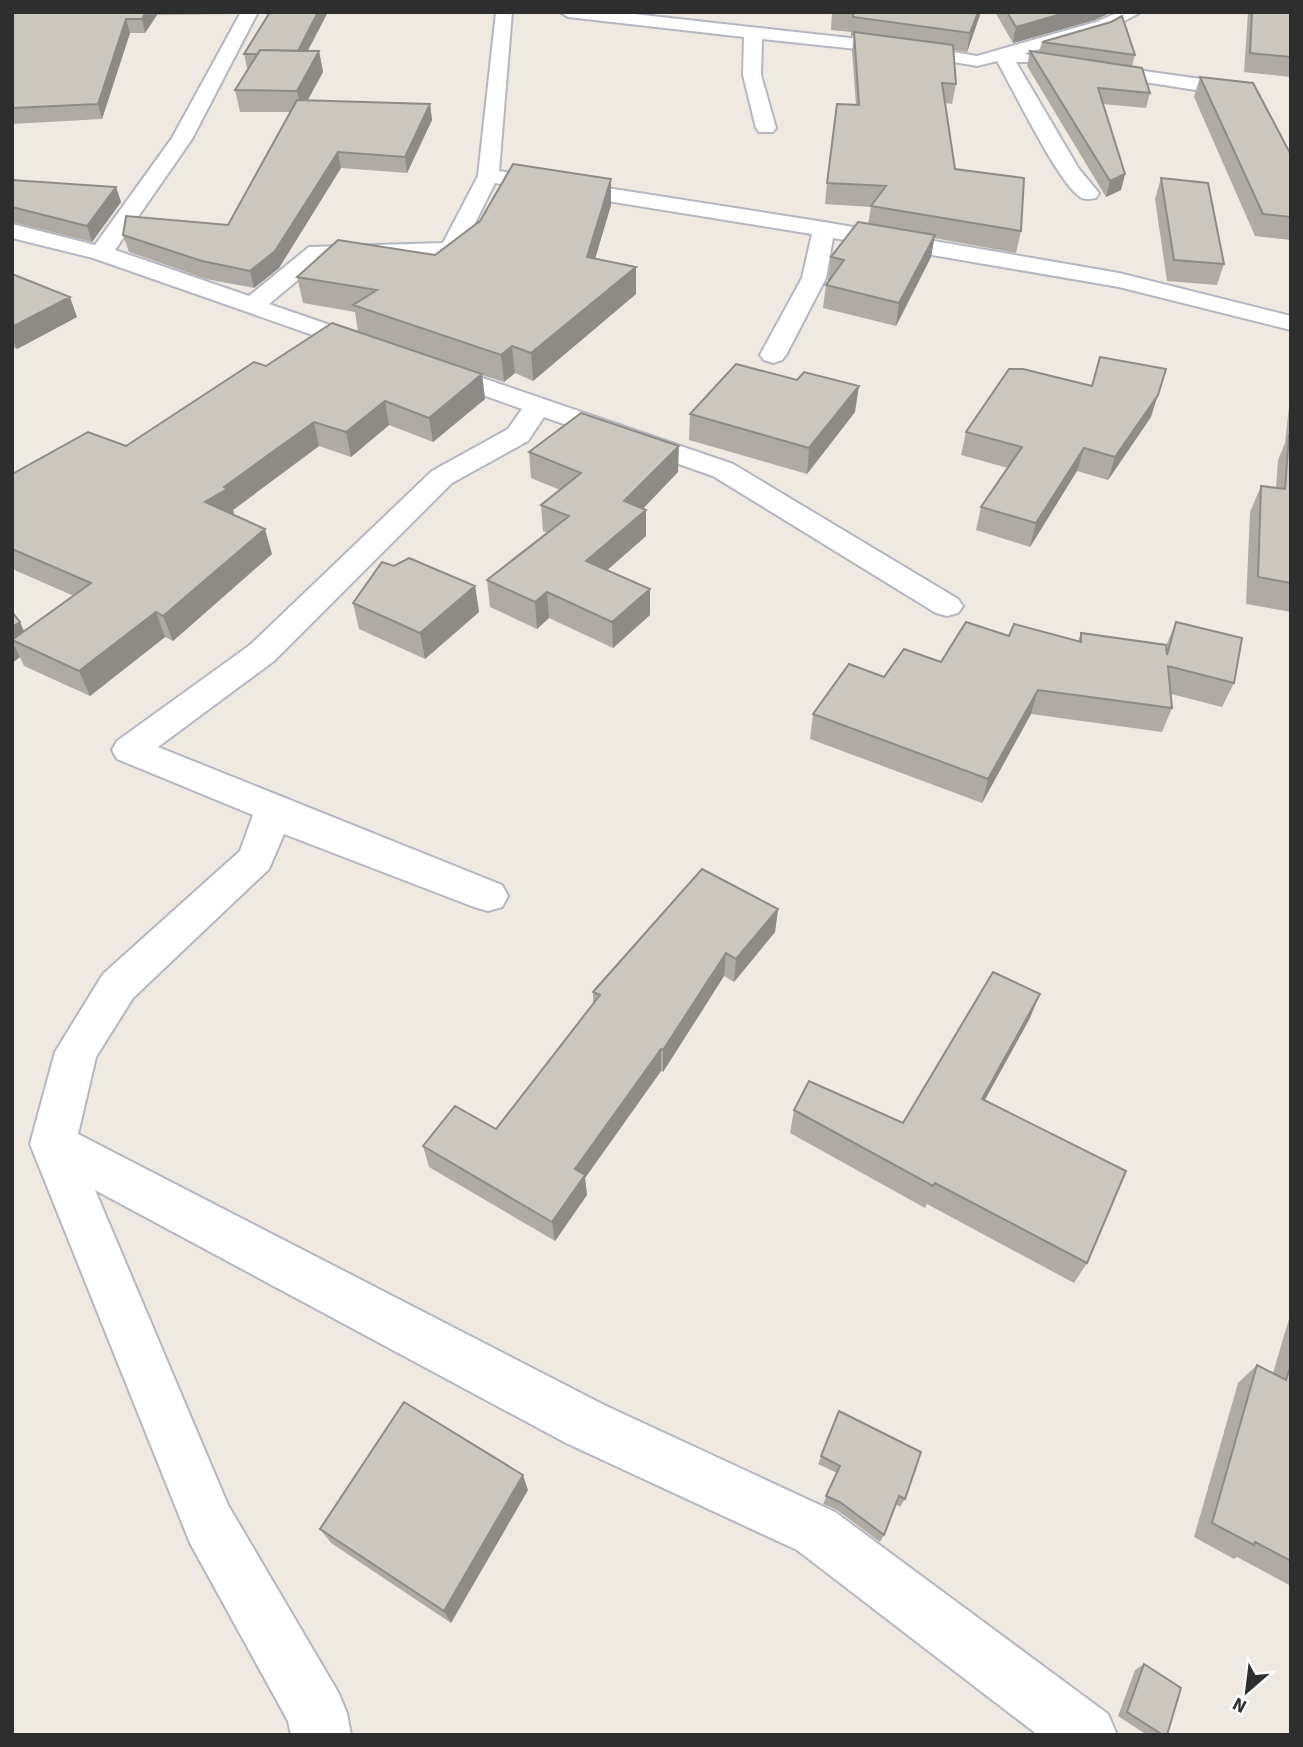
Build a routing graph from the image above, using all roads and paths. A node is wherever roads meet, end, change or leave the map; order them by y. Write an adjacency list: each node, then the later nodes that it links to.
1 (250, 12): 15 (street)
2 (504, 12): 11 (street)
3 (568, 12): 5 (street)
4 (1133, 12): 6 (street)
5 (753, 33): 6 (street); 10 (street)
6 (1002, 54): 7 (street); 12 (street)
7 (1043, 61)
8 (1071, 65): 9 (street)
9 (1208, 86)
10 (766, 128)
11 (488, 176): 13 (street); 16 (street)
12 (1088, 193)
13 (824, 229): 17 (street); 18 (street)
14 (12, 232): 15 (street)
15 (101, 253): 16 (street)
16 (253, 305): 19 (street)
17 (1291, 323)
18 (773, 355)
19 (537, 406): 20 (street); 21 (street)
20 (947, 606)
21 (53, 1144): 22 (street); 23 (street)
22 (321, 1735)
23 (1087, 1735)

